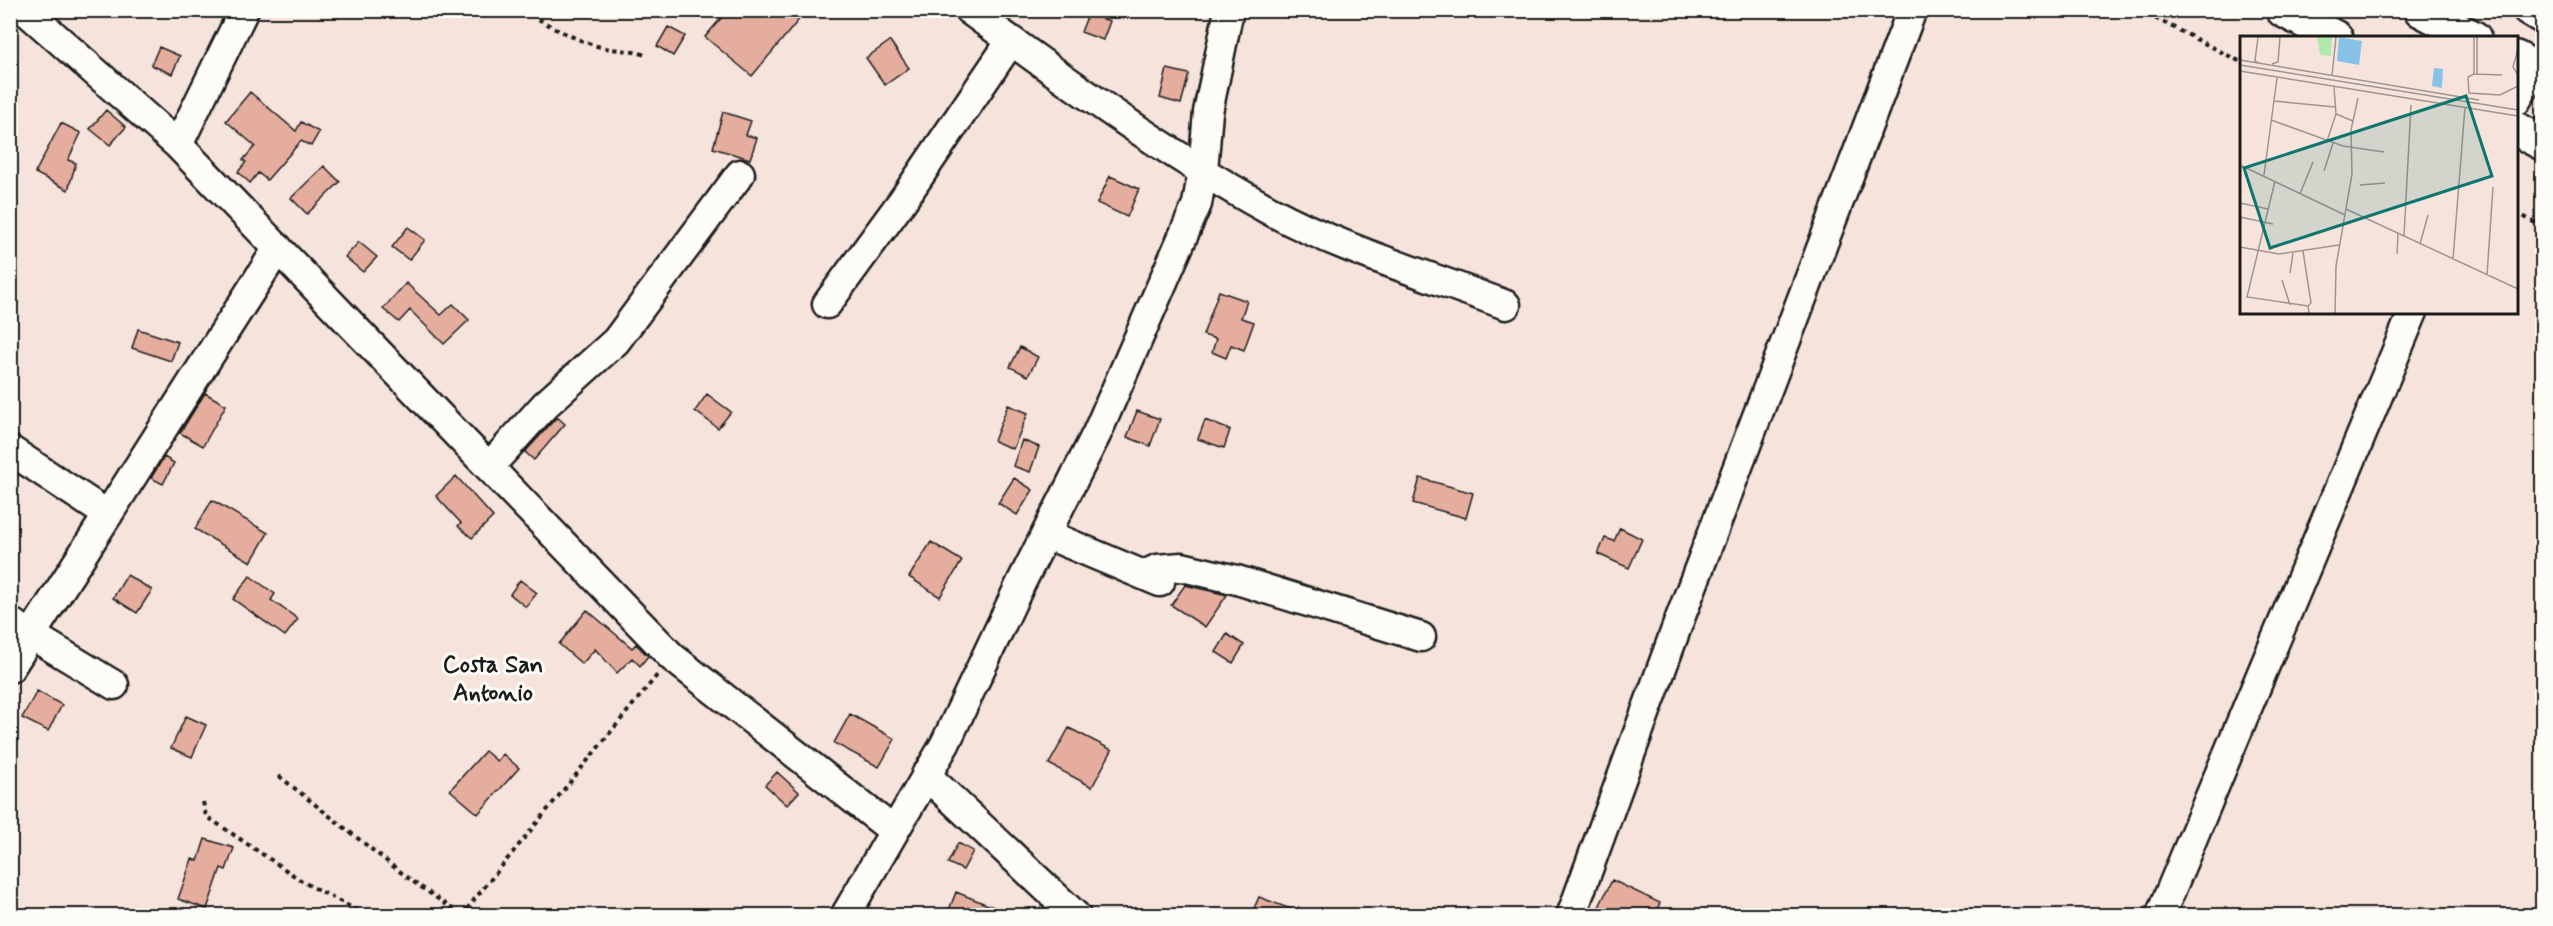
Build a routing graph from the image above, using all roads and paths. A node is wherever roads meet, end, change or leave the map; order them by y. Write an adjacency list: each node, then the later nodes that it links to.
1 (25, 10): 21 (street)
2 (244, 10): 21 (street)
3 (523, 10): 15 (path)
4 (969, 10): 14 (street)
5 (1229, 10): 22 (street)
6 (1912, 10): 49 (street)
7 (2139, 10): 16 (path)
8 (2283, 10): 12 (highway)
9 (2421, 10): 13 (highway)
10 (2527, 10): 11 (street)
11 (2542, 19)
12 (2332, 36)
13 (2470, 36)
14 (1011, 41): 22 (street); 27 (street)
15 (648, 56)
16 (2240, 61)
17 (2531, 66): 18 (street)
18 (2517, 99)
19 (2517, 130): 20 (highway)
20 (2542, 143)
21 (178, 145): 26 (street)
22 (1203, 170): 28 (street); 33 (street)
23 (740, 174): 31 (street)
24 (2517, 214): 25 (path)
25 (2542, 227)
26 (278, 248): 31 (street); 32 (street)
27 (827, 304)
28 (1506, 305)
29 (2412, 314): 50 (street)
30 (10, 450): 32 (street)
31 (489, 467): 38 (street)
32 (108, 514): 36 (street)
33 (1046, 534): 34 (street); 41 (street)
34 (1144, 575): 35 (street); 37 (street)
35 (1170, 585)
36 (21, 628): 39 (street); 40 (street)
37 (1421, 637)
38 (672, 657): 44 (street); 46 (path)
39 (10, 668)
40 (114, 685)
41 (926, 775): 44 (street); 48 (street)
42 (279, 776): 46 (path)
43 (203, 802): 45 (path)
44 (894, 831): 47 (street)
45 (368, 915)
46 (461, 915)
47 (845, 915)
48 (1076, 915)
49 (1571, 915)
50 (2160, 915)

